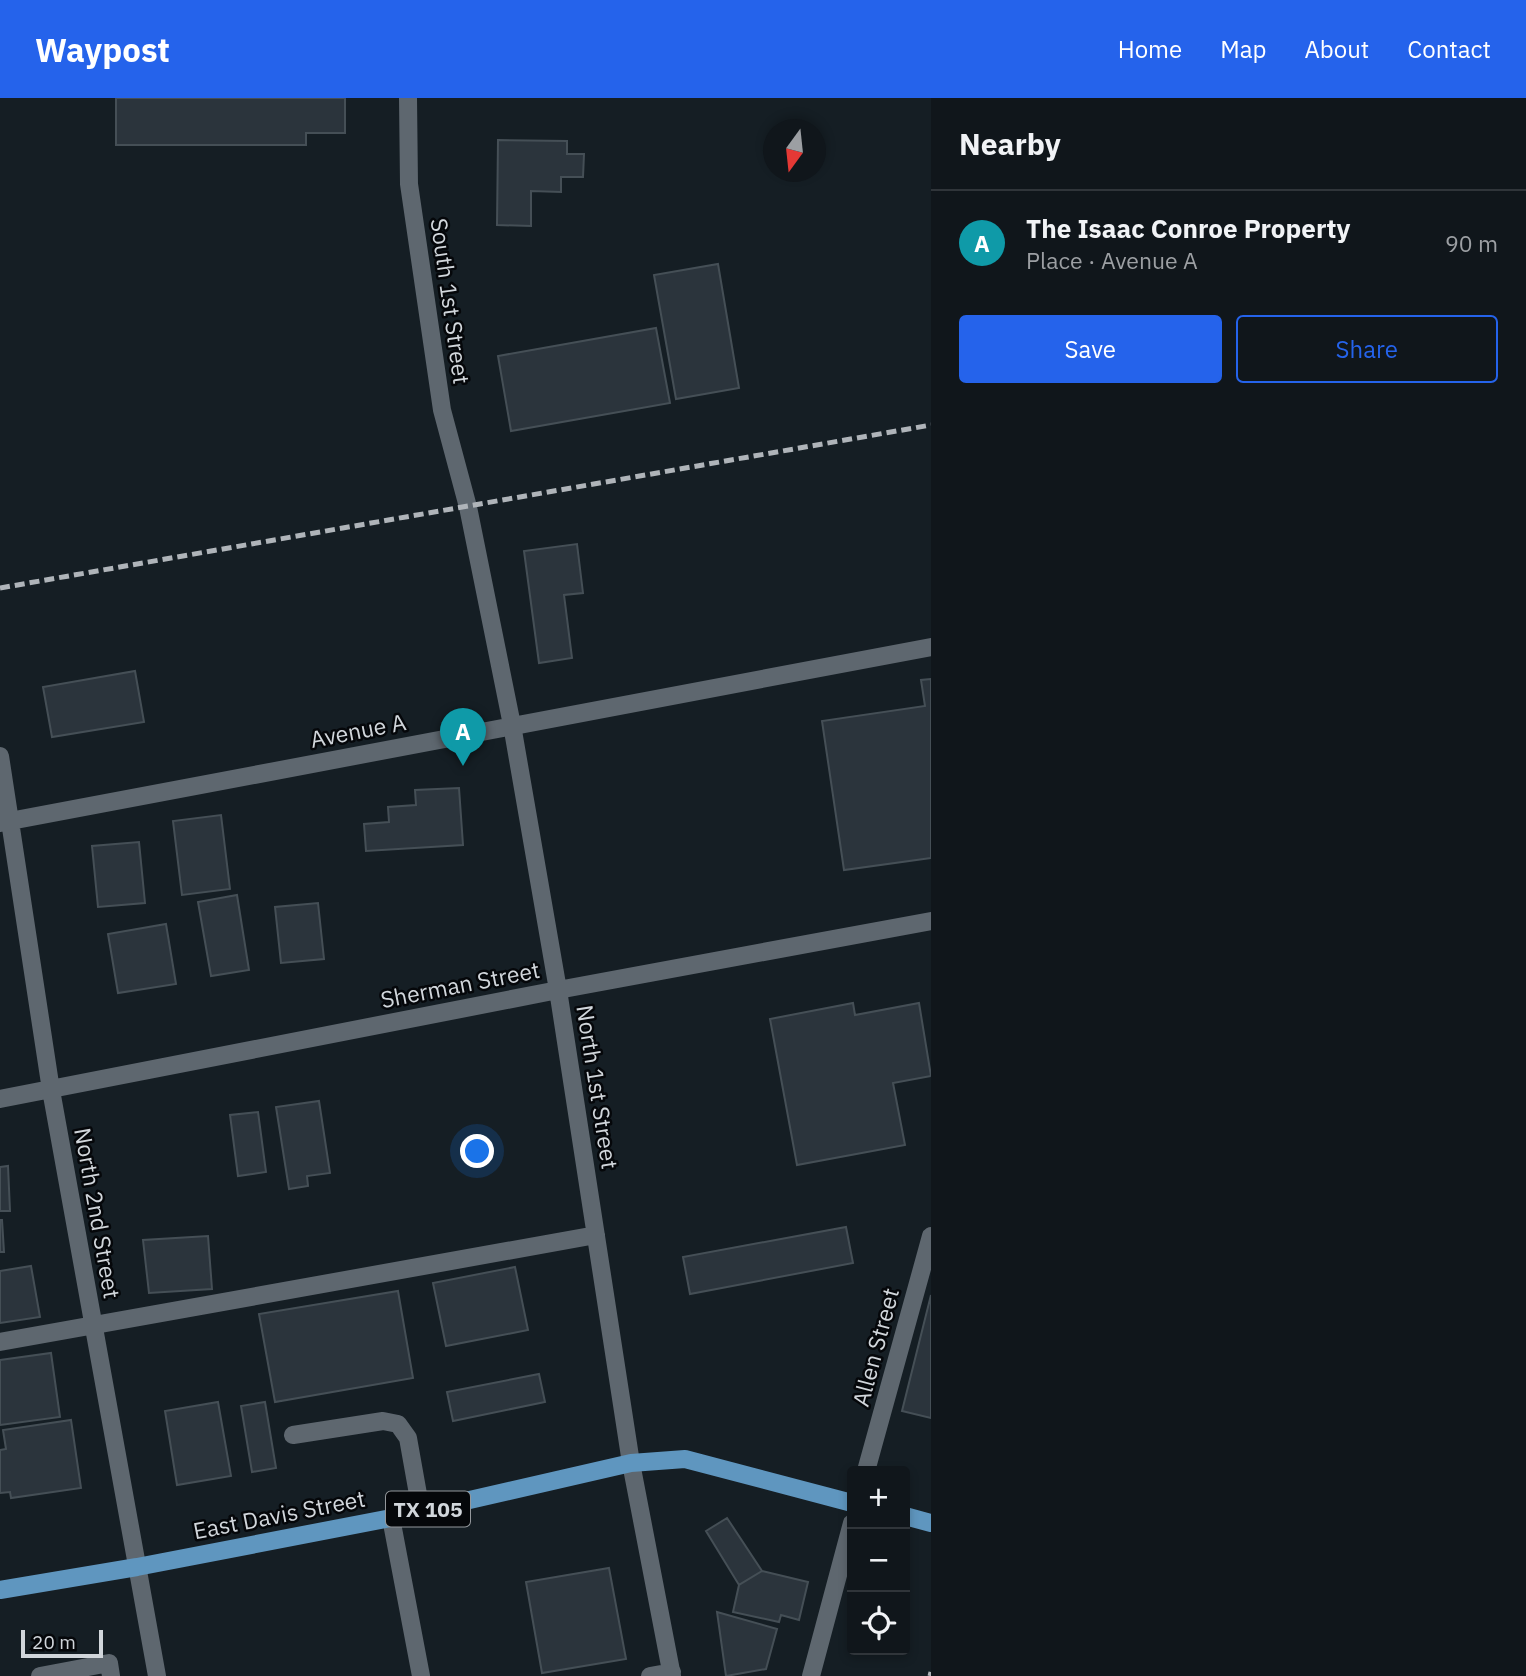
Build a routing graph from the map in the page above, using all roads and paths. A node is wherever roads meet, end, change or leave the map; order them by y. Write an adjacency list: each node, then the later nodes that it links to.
1 (408, 98): 2 (street, South 1st Street)
2 (468, 507): 4 (street, North 1st Street)
3 (931, 647): 4 (street, Avenue A)
4 (512, 725): 6 (street, Avenue A); 8 (street, North 1st Street)
5 (0, 756): 6 (street, North 2nd Street)
6 (5, 822): 9 (street, North 2nd Street)
7 (931, 921): 8 (street, Sherman Street)
8 (558, 990): 9 (street, Sherman Street); 11 (street, North 1st Street)
9 (51, 1090): 10 (street, Sherman Street); 13 (street, North 2nd Street)
10 (0, 1099)
11 (596, 1235): 13 (street); 16 (street, North 1st Street)
12 (931, 1236): 17 (street, Allen Street)
13 (93, 1325): 14 (street); 24 (street, North 2nd Street)
14 (0, 1342)
15 (293, 1435): 19 (street)
16 (631, 1463): 18 (main road, East Davis Street / TX 105); 19 (main road, East Davis Street / TX 105); 26 (street, North 1st Street)
17 (867, 1466)
18 (847, 1502)
19 (421, 1511): 21 (main road, East Davis Street / TX 105)
20 (910, 1517): 22 (main road)
21 (391, 1518): 24 (main road, East Davis Street / TX 105); 30 (street)
22 (931, 1523)
23 (850, 1529): 32 (street)
24 (137, 1567): 25 (main road, East Davis Street / TX 105); 29 (street, North 2nd Street)
25 (0, 1590)
26 (672, 1674): 31 (street)
27 (40, 1676): 28 (street)
28 (111, 1676)
29 (157, 1676)
30 (421, 1676)
31 (650, 1676)
32 (811, 1676)

